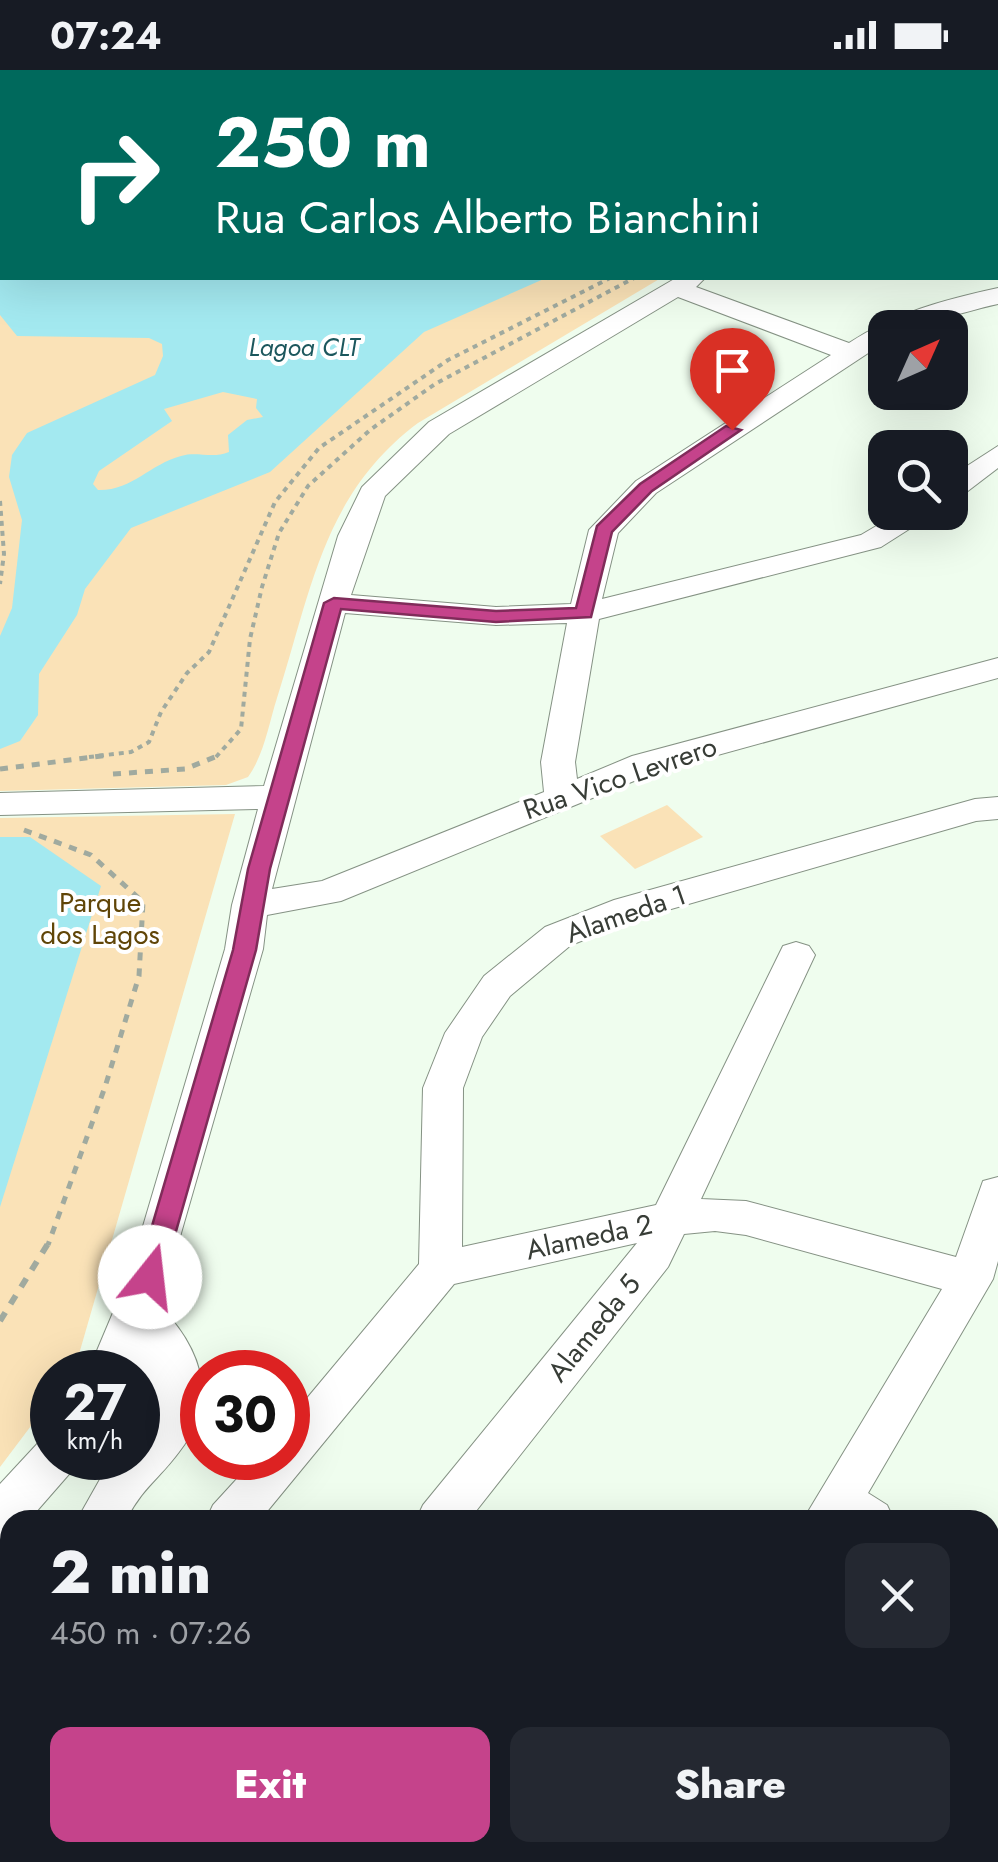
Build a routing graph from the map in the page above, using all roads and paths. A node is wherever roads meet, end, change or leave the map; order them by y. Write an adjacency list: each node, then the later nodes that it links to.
1 (606, 280): 17 (path)
2 (631, 280): 19 (path)
3 (684, 283): 7 (street); 13 (street)
4 (998, 296): 5 (street)
5 (936, 310)
6 (868, 341): 7 (street)
7 (848, 352): 14 (street)
8 (998, 454): 9 (street)
9 (968, 477)
10 (0, 501): 12 (path)
11 (890, 530): 14 (street)
12 (0, 584)
13 (334, 603): 14 (street); 21 (street)
14 (584, 614): 16 (street)
15 (990, 678): 18 (street, Rua Vico Levrero)
16 (565, 733): 18 (street); 20 (street)
17 (0, 769)
18 (624, 771): 20 (street, Rua Vico Levrero)
19 (112, 774)
20 (561, 795): 24 (street, Rua Vico Levrero)
21 (278, 797): 23 (street); 24 (street)
22 (998, 808): 28 (street, Alameda 1)
23 (9, 816): 30 (path)
24 (250, 906): 31 (street)
25 (796, 955): 27 (street, Alameda 5)
26 (998, 1193): 29 (street)
27 (674, 1218): 28 (street, Alameda 2); 29 (street, Alameda 2); 40 (street, Alameda 5)
28 (440, 1269): 32 (street)
29 (971, 1280): 41 (street)
30 (0, 1321)
31 (125, 1342): 33 (street)
32 (310, 1427)
33 (160, 1440)
34 (34, 1480): 37 (street)
35 (122, 1480): 38 (street)
36 (265, 1480): 39 (street)
37 (7, 1510)
38 (106, 1510)
39 (239, 1510)
40 (448, 1510)
41 (848, 1510)

